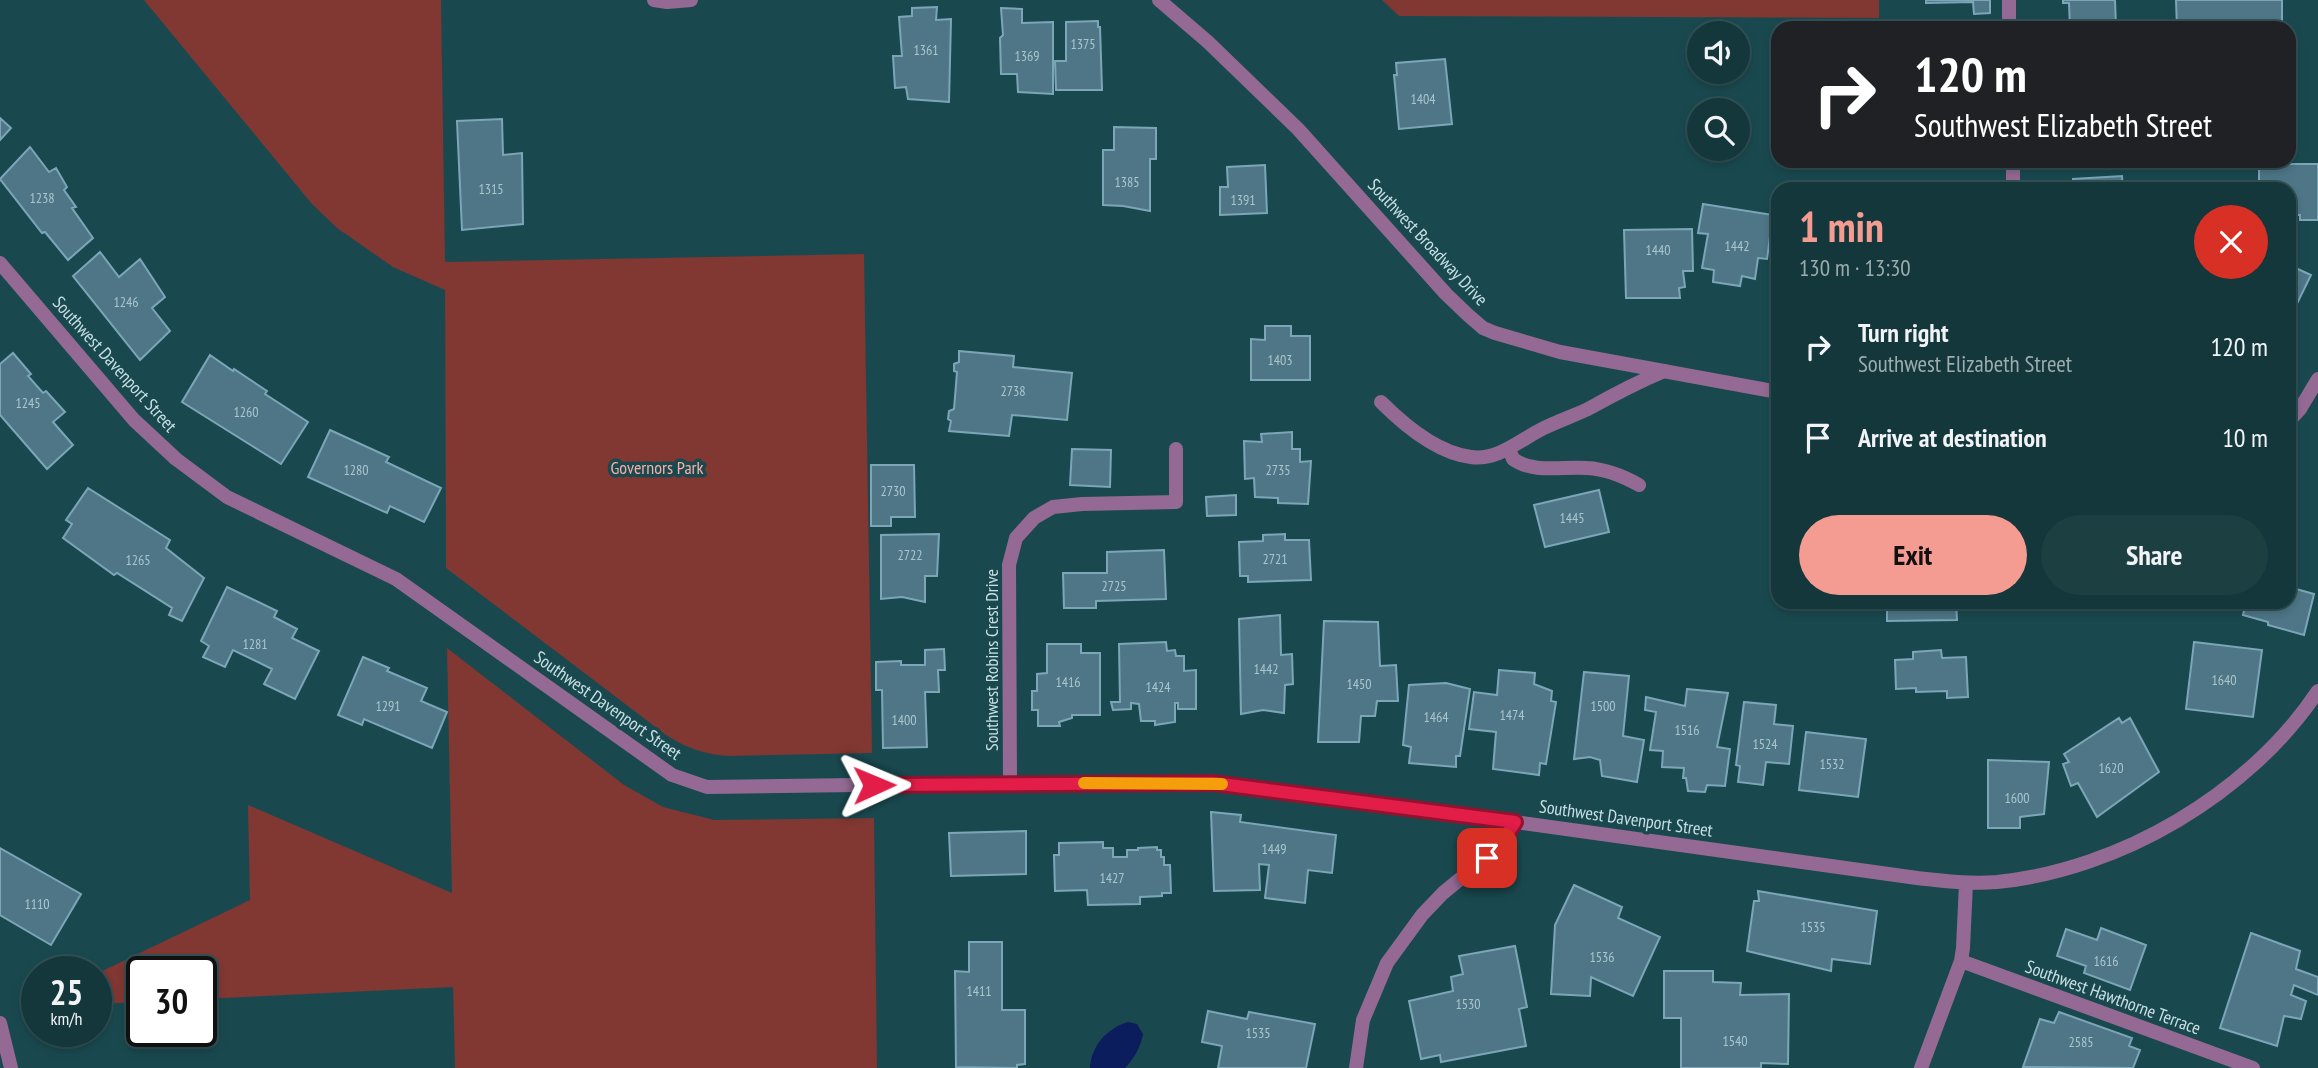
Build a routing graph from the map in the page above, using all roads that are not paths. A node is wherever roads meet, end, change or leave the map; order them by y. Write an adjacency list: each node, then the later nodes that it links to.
1 (654, 0): 2 (street)
2 (691, 0)
3 (1158, 0): 7 (street, Southwest Broadway Drive)
4 (2009, 0): 5 (street)
5 (2009, 21)
6 (0, 263): 16 (street, Southwest Davenport Street)
7 (1664, 371): 9 (street, Southwest Broadway Drive); 13 (street)
8 (2318, 379): 11 (street)
9 (1771, 391)
10 (1381, 402): 13 (street)
11 (2296, 413)
12 (1176, 449): 16 (street, Southwest Robins Crest Drive)
13 (1509, 449): 14 (street)
14 (1639, 485)
15 (2318, 691): 18 (street, Southwest Davenport Street)
16 (1010, 783): 17 (street, Southwest Davenport Street)
17 (1515, 822): 18 (street, Southwest Davenport Street); 22 (street)
18 (1966, 883): 19 (street)
19 (1961, 961): 23 (street); 24 (street, Southwest Hawthorne Terrace)
20 (0, 1023): 21 (street)
21 (11, 1068)
22 (1356, 1068)
23 (1921, 1068)
24 (2253, 1068)

